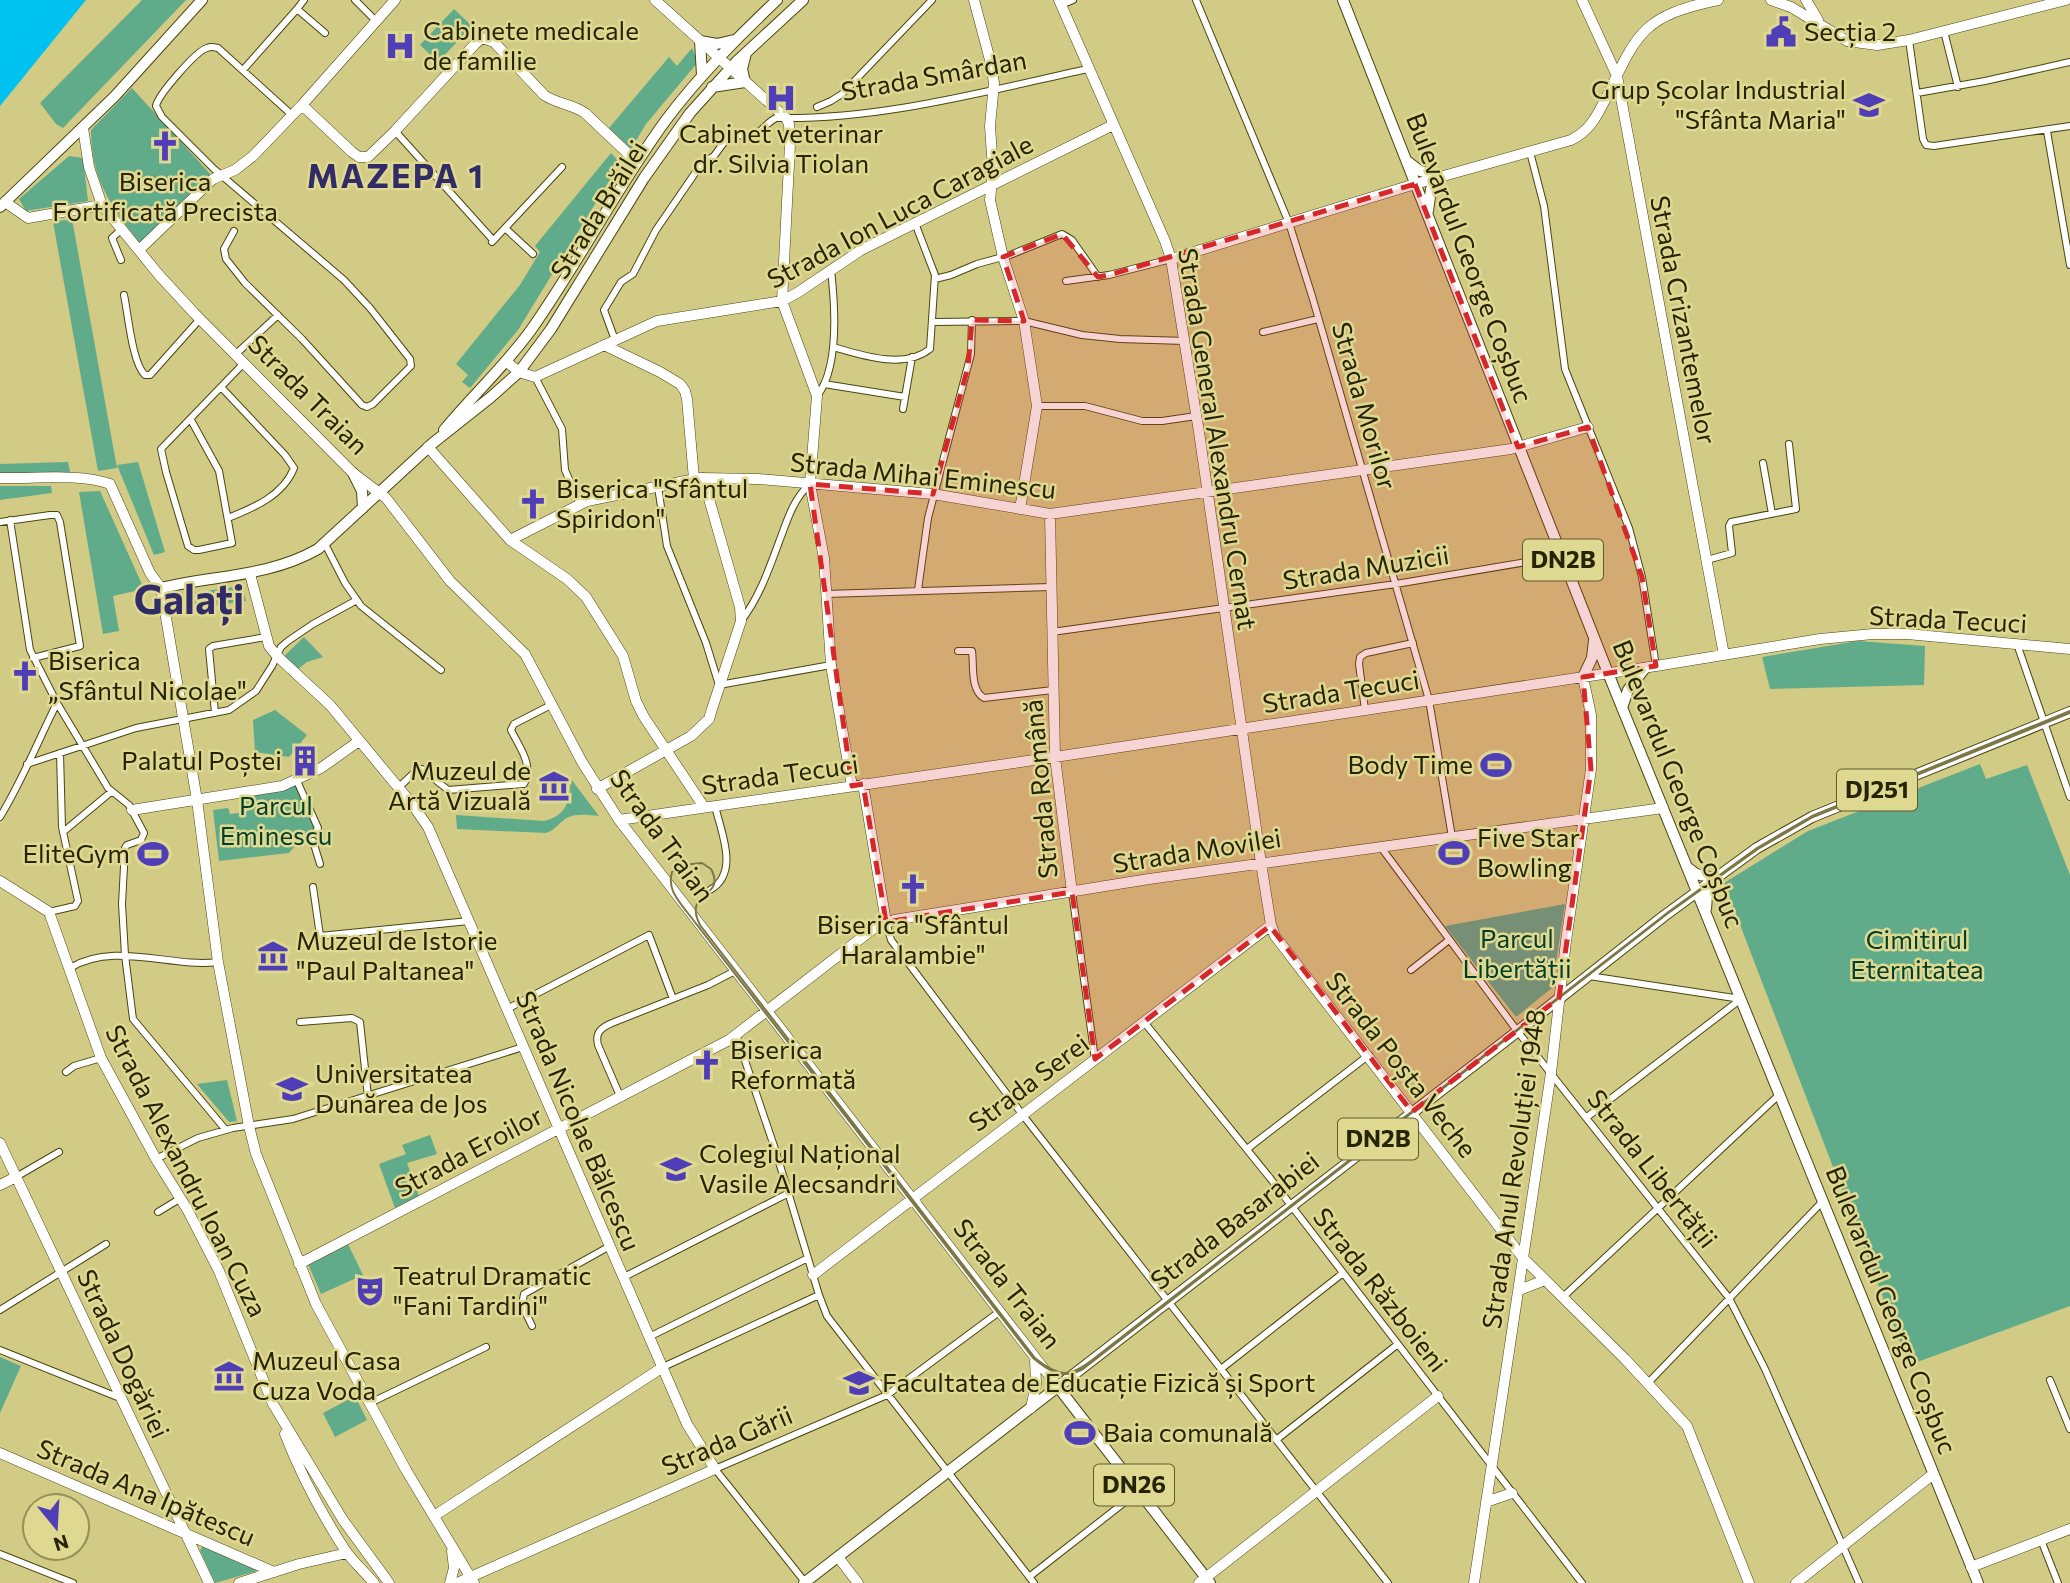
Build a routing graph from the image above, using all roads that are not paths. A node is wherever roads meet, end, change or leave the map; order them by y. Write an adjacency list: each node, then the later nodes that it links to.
1 (202, 0): 46 (main road)
2 (304, 0): 19 (street)
3 (355, 0): 20 (street)
4 (395, 0): 20 (street)
5 (655, 0): 26 (street)
6 (777, 0): 24 (main road, Strada Brăilei)
7 (803, 0): 27 (main road, Strada Brăilei)
8 (932, 0): 41 (street)
9 (974, 0): 38 (street)
10 (1073, 0): 18 (street)
11 (1196, 0): 61 (street, Strada Morilor)
12 (1343, 0): 50 (main road, Bulevardul George Coșbuc / DN2B)
13 (1582, 0): 34 (street, Strada Crizantemelor)
14 (1718, 0): 34 (street)
15 (1771, 0): 21 (street)
16 (1807, 0): 21 (street)
17 (2069, 0): 22 (street)
18 (1060, 2): 31 (street, Strada General Alexandru Cernat)
19 (297, 9): 23 (street); 32 (street)
20 (376, 21): 40 (street)
21 (1820, 24): 25 (street)
22 (1944, 32): 25 (street); 37 (street)
23 (325, 33)
24 (734, 40): 26 (main road); 28 (main road, Strada Brăilei)
25 (1909, 40): 39 (street)
26 (700, 41): 28 (street); 33 (main road)
27 (746, 53): 30 (main road, Strada Brăilei); 35 (main road)
28 (717, 58): 30 (street); 33 (main road, Strada Brăilei)
29 (2070, 62): 37 (street)
30 (729, 69): 35 (street); 36 (main road, Strada Brăilei)
31 (1088, 69): 38 (street, Strada Smârdan); 44 (street, Strada General Alexandru Cernat)
32 (243, 70): 42 (street); 53 (street)
33 (702, 75): 51 (main road, Strada Brăilei)
34 (1617, 76): 49 (street); 127 (street, Strada Crizantemelor)
35 (745, 82): 36 (main road); 43 (street)
36 (712, 87): 92 (main road, Strada Brăilei)
37 (1958, 87): 39 (street)
38 (994, 89): 43 (street, Strada Smârdan); 56 (street)
39 (1917, 93): 48 (street)
40 (302, 105): 42 (street); 47 (street)
41 (817, 107)
42 (292, 115): 53 (street)
43 (786, 118): 76 (street); 84 (street, Strada Smârdan)
44 (1113, 125): 56 (street, Strada Ion Luca Caragiale); 68 (street, Strada General Alexandru Cernat)
45 (2070, 126): 48 (street)
46 (83, 128): 57 (main road); 58 (street, Strada Traian)
47 (395, 131): 51 (street); 62 (street)
48 (2048, 131): 70 (street)
49 (1531, 152): 54 (street); 102 (street)
50 (1406, 160): 54 (main road); 55 (main road, Bulevardul George Coșbuc / DN2B)
51 (637, 162): 90 (main road, Strada Brăilei)
52 (562, 167): 62 (street)
53 (222, 175): 65 (street); 77 (street)
54 (1441, 177): 55 (street); 59 (main road)
55 (1415, 184): 59 (main road, Bulevardul George Coșbuc / DN2B); 61 (street)
56 (993, 185): 60 (street, Strada Ion Luca Caragiale); 67 (street)
57 (3, 204): 58 (street)
58 (102, 205): 63 (street, Strada Traian)
59 (1427, 216): 105 (main road, Bulevardul George Coșbuc / DN2B)
60 (915, 223): 71 (street, Strada Ion Luca Caragiale); 73 (street)
61 (1289, 223): 68 (street); 79 (street, Strada Morilor)
62 (505, 228): 66 (street)
63 (122, 229): 65 (street, Strada Traian); 69 (street)
64 (234, 231): 77 (street)
65 (139, 250): 78 (street, Strada Traian)
66 (533, 254)
67 (1003, 257): 72 (street); 73 (street); 81 (street)
68 (1171, 259): 72 (street); 85 (street, Strada General Alexandru Cernat)
69 (121, 260)
70 (2070, 265)
71 (831, 270): 76 (street, Strada Ion Luca Caragiale); 87 (street)
72 (1098, 277): 74 (street)
73 (935, 279): 82 (street)
74 (1066, 281)
75 (124, 295): 78 (street)
76 (782, 301): 84 (street, Strada Ion Luca Caragiale); 96 (street)
77 (278, 315): 88 (street)
78 (200, 318): 88 (street, Strada Traian)
79 (1318, 319): 83 (street); 107 (street, Strada Morilor)
80 (972, 320): 81 (street); 82 (street); 115 (street)
81 (1024, 321): 85 (street); 98 (street)
82 (934, 322): 89 (street)
83 (1263, 332)
84 (615, 340): 86 (street, Strada Ion Luca Caragiale)
85 (1185, 341): 100 (street, Strada General Alexandru Cernat)
86 (604, 345): 93 (street, Strada Ion Luca Caragiale); 110 (street)
87 (833, 347): 89 (street); 94 (street)
88 (236, 354): 91 (street, Strada Traian)
89 (912, 358): 97 (street)
90 (506, 362): 92 (street); 104 (main road, Strada Brăilei)
91 (244, 363): 95 (street); 108 (street, Strada Traian)
92 (519, 372): 93 (street); 104 (main road, Strada Brăilei)
93 (535, 377): 116 (street)
94 (824, 384): 96 (street); 97 (street)
95 (221, 387): 101 (street); 121 (street)
96 (817, 396): 111 (street)
97 (905, 397): 99 (street)
98 (1037, 406): 100 (street); 118 (street)
99 (903, 409)
100 (1196, 416): 114 (street, Strada General Alexandru Cernat)
101 (191, 420): 121 (street); 121 (street)
102 (1588, 427): 105 (street, Strada Mihai Eminescu); 148 (street)
103 (1790, 444): 120 (street)
104 (431, 445): 113 (main road, Strada Brăilei); 124 (street)
105 (1518, 447): 107 (street, Strada Mihai Eminescu); 126 (main road, Bulevardul George Coșbuc / DN2B)
106 (1763, 463): 120 (street)
107 (1361, 470): 114 (street, Strada Mihai Eminescu); 129 (street, Strada Morilor)
108 (353, 473): 113 (street, Strada Traian); 117 (main road)
109 (0, 478): 131 (street)
110 (699, 478): 111 (street, Strada Mihai Eminescu); 112 (street, Strada Mihai Eminescu); 136 (street)
111 (810, 484): 115 (street, Strada Mihai Eminescu); 133 (street); 136 (street)
112 (657, 487): 116 (street, Strada Mihai Eminescu); 152 (street)
113 (380, 493): 117 (main road, Strada Brăilei); 156 (street, Strada Traian)
114 (1207, 493): 119 (street, Strada Mihai Eminescu); 135 (street, Strada General Alexandru Cernat)
115 (933, 494): 118 (street, Strada Mihai Eminescu); 132 (street)
116 (580, 504): 124 (street, Strada Mihai Eminescu)
117 (363, 508): 125 (main road, Strada Brăilei)
118 (1020, 509): 119 (street, Strada Mihai Eminescu)
119 (1051, 514): 130 (street, Strada Română)
120 (1772, 514): 127 (street)
121 (228, 518)
122 (10, 520): 123 (street); 146 (street); 146 (street)
123 (0, 522)
124 (510, 540): 166 (street)
125 (325, 544): 128 (main road, Strada Brăilei); 134 (street)
126 (1562, 556): 129 (street, Strada Muzicii); 139 (main road, Bulevardul George Coșbuc / DN2B)
127 (1707, 560): 144 (street, Strada Crizantemelor)
128 (250, 574): 131 (main road, Strada Brăilei); 138 (street, Strada Nicolae Bălcescu)
129 (1396, 584): 135 (street, Strada Muzicii); 140 (street, Strada Morilor)
130 (1051, 587): 132 (street); 137 (street, Strada Română)
131 (161, 588): 161 (street)
132 (918, 590): 133 (street)
133 (826, 594): 147 (street)
134 (357, 600): 145 (street); 149 (street)
135 (1224, 609): 137 (street, Strada Muzicii); 163 (street, Strada General Alexandru Cernat)
136 (741, 621): 152 (street)
137 (1052, 632): 153 (street, Strada Română)
138 (266, 637): 145 (street, Strada Nicolae Bălcescu); 160 (street)
139 (1594, 638): 150 (main road, Bulevardul George Coșbuc / DN2B); 151 (main road)
140 (1413, 643): 154 (street, Strada Morilor); 158 (street)
141 (2017, 644): 142 (street, Strada Tecuci); 144 (street, Strada Tecuci); 162 (street)
142 (2070, 649)
143 (958, 651): 153 (street)
144 (1724, 655): 148 (street, Strada Tecuci)
145 (277, 656): 160 (street); 164 (street, Strada Nicolae Bălcescu)
146 (33, 657): 155 (street)
147 (831, 665): 152 (street); 172 (street)
148 (1651, 667): 150 (street, Strada Tecuci); 157 (main road)
149 (440, 670)
150 (1608, 673): 151 (street, Strada Tecuci); 157 (main road, Bulevardul George Coșbuc / DN2B)
151 (1583, 677): 154 (street, Strada Tecuci); 182 (street, Strada Anul Revoluției 1948)
152 (719, 685): 166 (street)
153 (1053, 690): 168 (street, Strada Română)
154 (1429, 700): 158 (street, Strada Tecuci); 185 (street, Strada Morilor)
155 (57, 703): 165 (street); 169 (street)
156 (551, 705): 173 (street); 174 (street, Strada Traian)
157 (1622, 708): 179 (main road, Bulevardul George Coșbuc / DN2B)
158 (1365, 710): 163 (street, Strada Tecuci)
159 (2070, 712): 162 (main road, Strada Basarabiei / DJ251)
160 (215, 713): 161 (street)
161 (185, 717): 165 (street); 177 (street)
162 (2043, 723): 176 (street); 192 (main road, Strada Basarabiei / DJ251)
163 (1241, 729): 168 (street, Strada Tecuci); 189 (street, Strada General Alexandru Cernat)
164 (359, 741): 170 (street); 173 (street, Strada Nicolae Bălcescu)
165 (82, 745): 167 (street); 175 (street)
166 (667, 751): 174 (street); 178 (street)
167 (60, 753): 169 (street); 184 (street)
168 (1055, 757): 171 (street, Strada Tecuci); 196 (street, Strada Română)
169 (27, 764): 181 (street)
170 (297, 781): 177 (street); 186 (street)
171 (863, 784): 172 (street, Strada Tecuci); 202 (street)
172 (852, 786): 178 (street, Strada Tecuci)
173 (398, 788): 201 (street, Strada Nicolae Bălcescu)
174 (597, 789): 183 (street, Strada Traian)
175 (111, 792): 180 (street); 184 (street)
176 (2070, 797)
177 (197, 800): 180 (street); 206 (street)
178 (710, 807): 183 (street, Strada Tecuci); 195 (street)
179 (1663, 808): 182 (street, Strada Movilei); 191 (main road, Bulevardul George Coșbuc / DN2B)
180 (132, 810): 205 (street)
181 (0, 817)
182 (1585, 819): 185 (street, Strada Movilei); 211 (street, Strada Anul Revoluției 1948)
183 (619, 820): 209 (street, Strada Traian)
184 (63, 832): 199 (street)
185 (1452, 837): 188 (street, Strada Movilei)
186 (302, 838)
187 (313, 841): 190 (street)
188 (1380, 846): 189 (street, Strada Movilei); 204 (street, Strada Libertății)
189 (1261, 863): 196 (street, Strada Movilei); 203 (street, Strada Poșta Veche)
190 (320, 864)
191 (1687, 867): 192 (main road); 197 (main road, Bulevardul George Coșbuc / DN2B)
192 (1715, 878): 197 (main road, Strada Basarabiei / DJ251); 200 (main road)
193 (0, 881): 199 (street)
194 (313, 887): 201 (street)
195 (710, 890)
196 (1072, 892): 202 (street, Strada Movilei); 223 (street, Strada Română)
197 (1697, 892): 198 (main road, Strada Basarabiei / DN2B); 200 (main road, Bulevardul George Coșbuc)
198 (1680, 903): 200 (main road); 210 (main road, Strada Basarabiei / DN2B)
199 (49, 912): 207 (street, Strada Alexandru Ioan Cuza)
200 (1707, 915): 213 (main road, Bulevardul George Coșbuc)
201 (469, 921): 214 (street, Strada Nicolae Bălcescu)
202 (886, 922): 215 (street, Strada Movilei); 230 (street)
203 (1271, 925): 217 (street, Strada Serei); 221 (street, Strada Poșta Veche)
204 (1449, 940): 208 (street); 218 (street, Strada Libertății)
205 (125, 955): 206 (street); 207 (street); 234 (street)
206 (218, 962): 232 (street)
207 (69, 968): 222 (street, Strada Alexandru Ioan Cuza)
208 (1411, 970)
209 (735, 971): 212 (street); 215 (street, Strada Traian)
210 (1587, 976): 211 (main road, Strada Basarabiei / DN2B); 213 (street)
211 (1559, 998): 218 (main road, Strada Basarabiei / DN2B); 225 (street, Strada Anul Revoluției 1948)
212 (673, 999): 214 (street); 227 (street)
213 (1741, 999): 226 (main road, Bulevardul George Coșbuc); 231 (street)
214 (507, 1009): 220 (street, Strada Nicolae Bălcescu)
215 (765, 1010): 219 (street, Strada Eroilor); 243 (street, Strada Traian)
216 (300, 1022): 228 (street)
217 (1144, 1022): 223 (street, Strada Serei); 236 (street, Strada Războieni)
218 (1518, 1031): 225 (street, Strada Libertății); 229 (main road, Strada Basarabiei / DN2B)
219 (736, 1034): 227 (street, Strada Eroilor); 241 (street)
220 (523, 1047): 228 (street); 233 (street, Strada Nicolae Bălcescu)
221 (1368, 1055): 229 (street, Strada Poșta Veche); 236 (street)
222 (101, 1058): 224 (street); 238 (street, Strada Alexandru Ioan Cuza)
223 (1095, 1059): 230 (street, Strada Serei)
224 (66, 1072)
225 (1551, 1073): 231 (street, Strada Libertății); 251 (street, Strada Anul Revoluției 1948)
226 (1780, 1094): 244 (main road, Bulevardul George Coșbuc); 246 (street)
227 (620, 1096): 233 (street, Strada Eroilor)
228 (368, 1097): 232 (street)
229 (1412, 1112): 245 (main road, Strada Basarabiei / DN2B); 251 (street, Strada Poșta Veche)
230 (1022, 1114): 243 (street, Strada Serei); 262 (street)
231 (1587, 1117): 246 (street, Strada Libertății)
232 (248, 1126): 234 (street); 252 (street)
233 (559, 1128): 249 (street, Strada Nicolae Bălcescu); 252 (street, Strada Eroilor)
234 (225, 1129): 238 (street)
235 (0, 1143): 239 (street, Strada Dogăriei)
236 (1247, 1150): 245 (street, Strada Războieni)
237 (59, 1152): 239 (street)
238 (156, 1159): 242 (street, Strada Alexandru Ioan Cuza)
239 (16, 1177): 240 (street); 253 (street, Strada Dogăriei)
240 (0, 1185)
241 (789, 1193): 250 (street); 256 (street)
242 (181, 1198): 247 (street); 280 (street, Strada Alexandru Ioan Cuza)
243 (912, 1198): 255 (street, Strada Serei); 264 (street, Strada Traian)
244 (1823, 1201): 261 (street); 288 (main road, Bulevardul George Coșbuc)
245 (1291, 1206): 254 (street, Strada Războieni); 262 (main road, Strada Basarabiei / DN2B)
246 (1658, 1207): 260 (street); 261 (street, Strada Libertății)
247 (158, 1212)
248 (106, 1244): 253 (street)
249 (610, 1246): 256 (street, Strada Nicolae Bălcescu); 265 (street)
250 (808, 1258): 255 (street); 266 (street)
251 (1523, 1258): 257 (street, Strada Poșta Veche); 258 (street, Strada Anul Revoluției 1948)
252 (299, 1264): 279 (street)
253 (61, 1272): 263 (street); 278 (street, Strada Dogăriei)
254 (1343, 1273): 267 (street, Strada Războieni); 272 (street)
255 (813, 1275): 259 (street)
256 (624, 1277): 266 (street, Strada Nicolae Bălcescu)
257 (1545, 1280): 258 (street); 260 (street, Strada Poșta Veche)
258 (1518, 1290): 285 (street, Strada Anul Revoluției 1948)
259 (818, 1295): 271 (street); 276 (street)
260 (1563, 1297): 274 (street, Strada Poșta Veche)
261 (1729, 1298): 274 (street); 298 (street, Strada Libertății)
262 (1169, 1301): 272 (street); 275 (main road, Strada Basarabiei / DN2B)
263 (0, 1310)
264 (999, 1312): 270 (street, Strada Traian); 276 (street, Strada Gării)
265 (532, 1326)
266 (649, 1337): 271 (street, Strada Nicolae Bălcescu)
267 (1398, 1344): 277 (street, Strada Războieni); 283 (street)
268 (486, 1347): 279 (street)
269 (0, 1350): 278 (street)
270 (1035, 1358): 275 (street, Strada Traian); 281 (street)
271 (663, 1367): 286 (street, Strada Nicolae Bălcescu); 293 (street)
272 (1221, 1369): 283 (street)
273 (2050, 1380): 282 (street)
274 (1648, 1382): 319 (street, Strada Poșta Veche)
275 (1058, 1387): 281 (main road, Strada Basarabiei / DN2B); 289 (main road, Strada Traian / DN26)
276 (887, 1395): 286 (street, Strada Gării); 287 (street)
277 (1438, 1396): 285 (street, Strada Războieni); 290 (street)
278 (120, 1398): 295 (street, Strada Dogăriei)
279 (370, 1403): 293 (street)
280 (273, 1404): 299 (street); 311 (street, Strada Alexandru Ioan Cuza)
281 (1031, 1408): 287 (main road, Strada Basarabiei / DN2B)
282 (2070, 1429)
283 (1276, 1440): 290 (street)
284 (0, 1453): 295 (street, Strada Ana Ipătescu)
285 (1491, 1467): 291 (street, Strada Războieni); 292 (street, Strada Anul Revoluției 1948)
286 (715, 1469): 304 (street, Strada Gării); 314 (street, Strada Nicolae Bălcescu)
287 (948, 1471): 301 (main road, Strada Basarabiei / DN2B); 305 (street)
288 (1932, 1475): 298 (street); 302 (main road, Bulevardul George Coșbuc)
289 (1139, 1491): 305 (street); 306 (main road, Strada Traian / DN26)
290 (1317, 1491): 306 (street); 316 (street)
291 (1512, 1493): 292 (street); 318 (street, Strada Războieni)
292 (1486, 1502): 317 (street, Strada Anul Revoluției 1948)
293 (434, 1517): 297 (street)
294 (2070, 1529): 296 (street)
295 (184, 1532): 303 (street, Strada Ana Ipătescu); 308 (street, Strada Dogăriei)
296 (2041, 1540): 302 (street); 323 (street)
297 (450, 1544): 304 (street); 312 (street)
298 (1844, 1545): 320 (street); 321 (street, Strada Libertății)
299 (347, 1553): 303 (street); 310 (street)
300 (0, 1554): 307 (street)
301 (838, 1557): 314 (main road, Strada Basarabiei / DN2B); 315 (street)
302 (1971, 1567): 322 (main road, Bulevardul George Coșbuc)
303 (274, 1572): 309 (street)
304 (472, 1580): 313 (street, Strada Gării)
305 (1031, 1580)
306 (1205, 1581)
307 (73, 1583)
308 (209, 1583)
309 (239, 1583)
310 (374, 1583)
311 (389, 1583)
312 (450, 1583)
313 (457, 1583)
314 (805, 1583)
315 (859, 1583)
316 (1388, 1583)
317 (1474, 1583)
318 (1582, 1583)
319 (1749, 1583)
320 (1796, 1583)
321 (1859, 1583)
322 (1978, 1583)
323 (2058, 1583)

